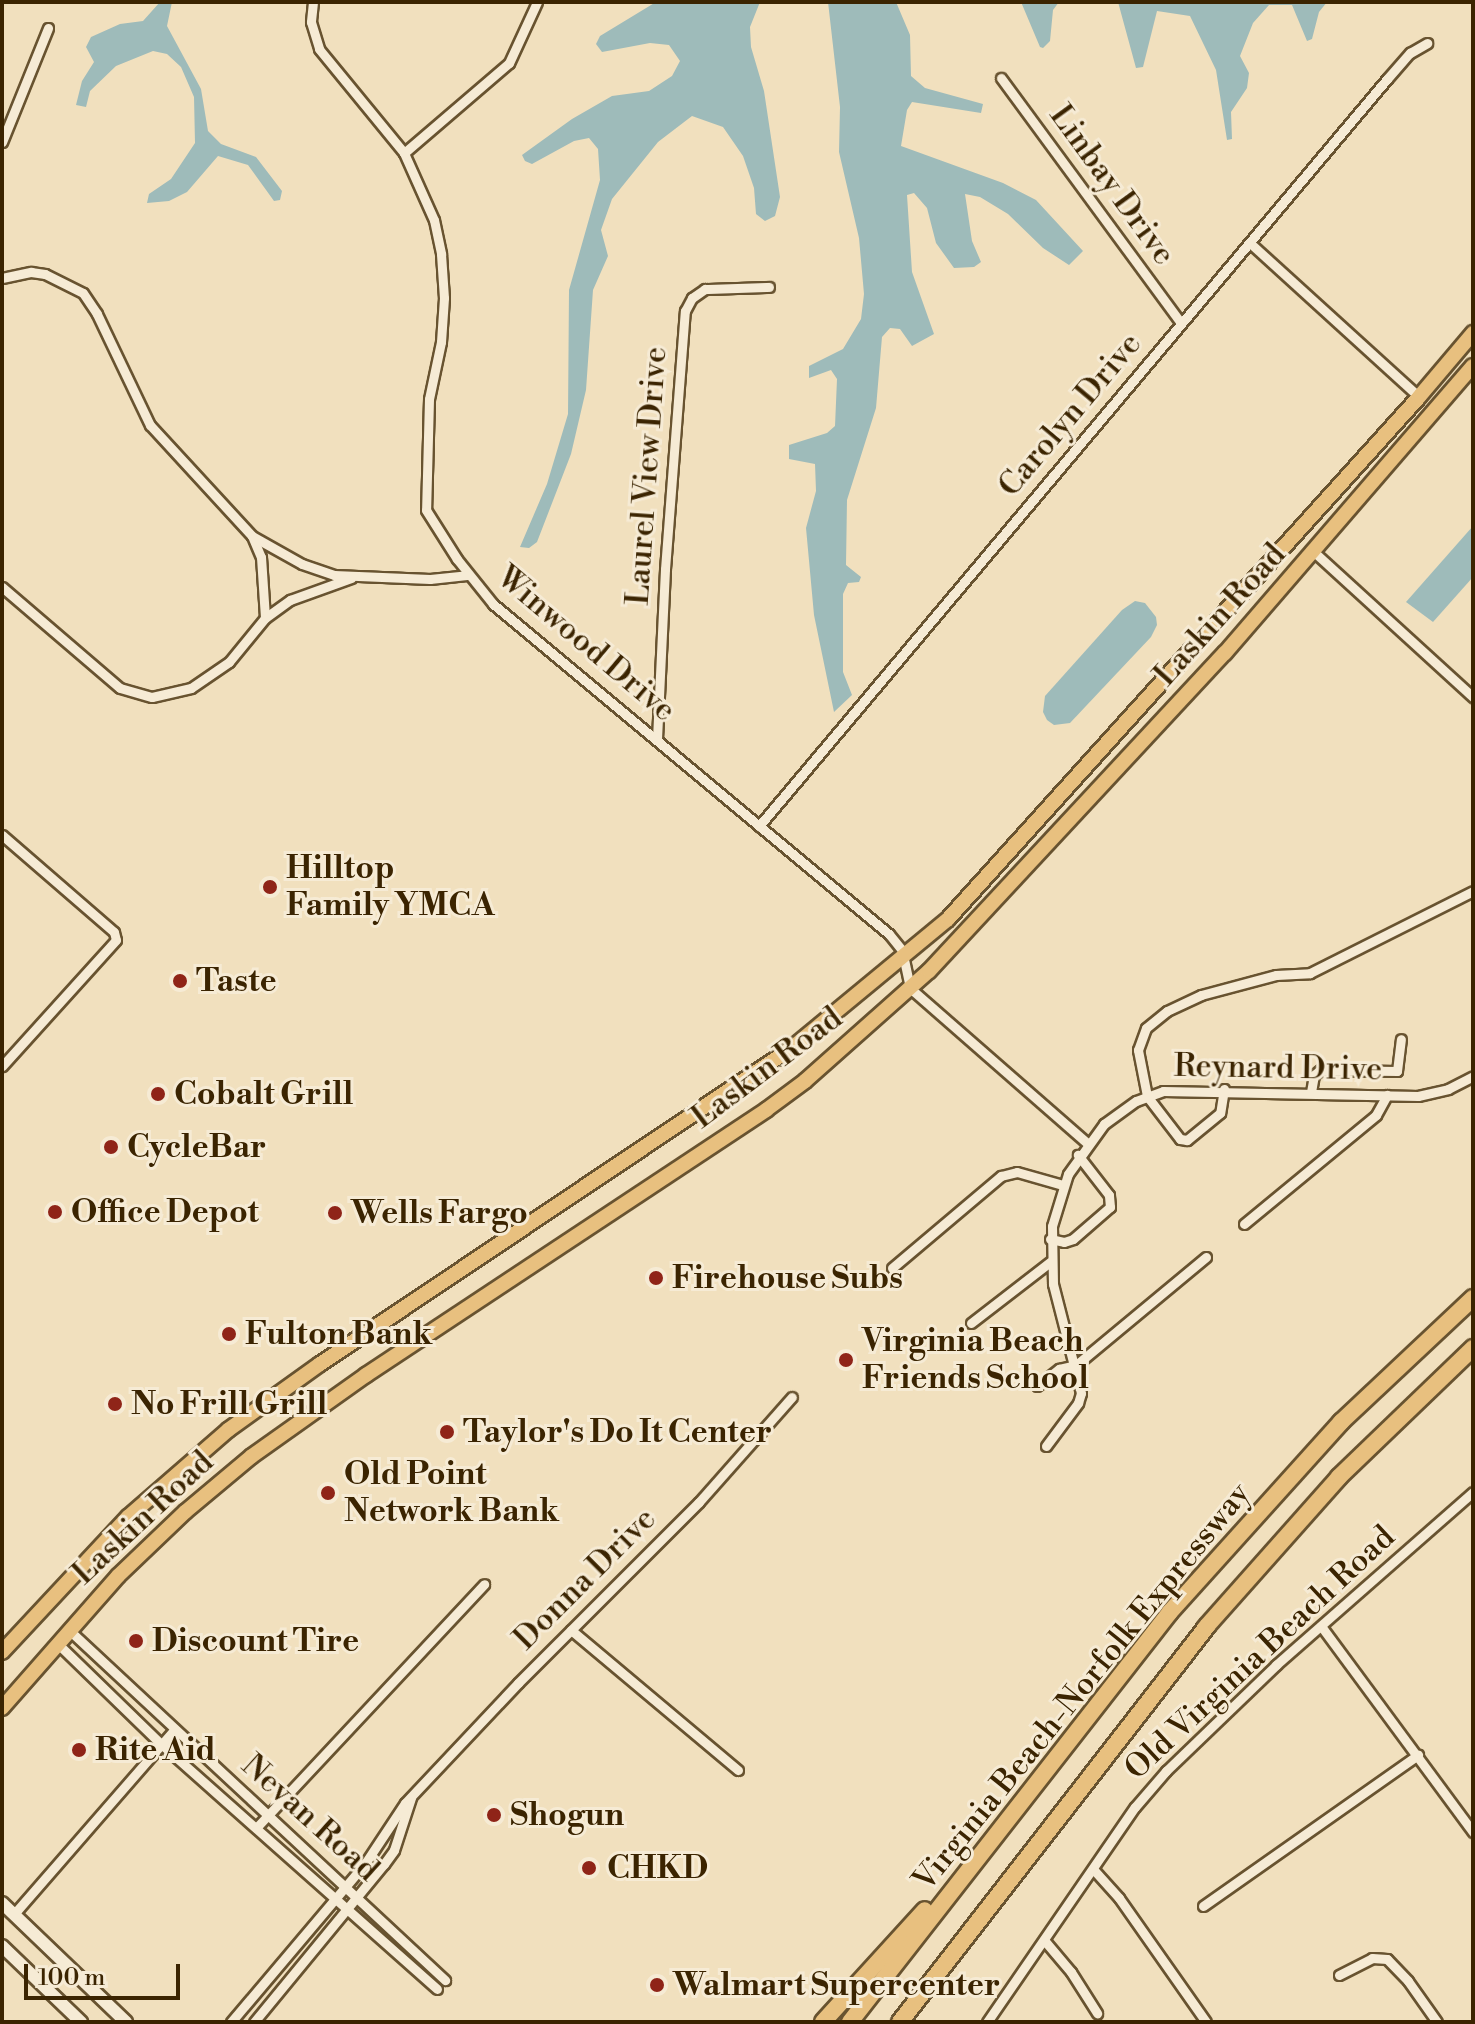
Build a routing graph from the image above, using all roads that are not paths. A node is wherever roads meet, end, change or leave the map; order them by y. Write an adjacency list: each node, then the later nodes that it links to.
1 (313, 2): 7 (street, Winwood Drive)
2 (537, 2): 7 (street)
3 (48, 28): 6 (street)
4 (1427, 43): 8 (street, Carolyn Drive)
5 (1001, 78): 11 (street, Linbay Drive)
6 (2, 142)
7 (404, 153): 17 (street, Winwood Drive)
8 (1250, 243): 11 (street, Carolyn Drive); 14 (street)
9 (2, 278): 15 (street)
10 (769, 287): 24 (street, Laurel View Drive)
11 (1181, 323): 25 (street, Carolyn Drive)
12 (1473, 333): 14 (main road, Laskin Road)
13 (1473, 366): 16 (main road, Laskin Road)
14 (1419, 397): 21 (main road, Laskin Road)
15 (252, 536): 18 (street); 20 (street)
16 (1313, 551): 22 (main road, Laskin Road); 23 (street)
17 (467, 575): 18 (street); 24 (street, Winwood Drive)
18 (354, 577): 20 (street)
19 (2, 587): 20 (street)
20 (265, 618)
21 (1204, 635): 22 (main road); 28 (main road, Laskin Road)
22 (1225, 653): 29 (main road, Laskin Road)
23 (1471, 692)
24 (657, 739): 25 (street, Winwood Drive)
25 (759, 826): 28 (street, Winwood Drive)
26 (2, 835): 31 (street)
27 (1473, 891): 36 (street)
28 (904, 956): 29 (street, Winwood Drive); 58 (main road, Laskin Road)
29 (910, 988): 37 (street); 55 (main road, Laskin Road)
30 (1401, 1039): 34 (street)
31 (2, 1066)
32 (1473, 1076): 35 (street, Reynard Drive)
33 (1224, 1089): 34 (street, Reynard Drive); 36 (street, Reynard Drive); 36 (street)
34 (1311, 1092): 35 (street, Reynard Drive)
35 (1387, 1095): 40 (street)
36 (1147, 1096): 37 (street, Reynard Drive)
37 (1087, 1143): 38 (street, Reynard Drive)
38 (1078, 1155): 39 (street, Reynard Drive); 41 (street)
39 (1063, 1185): 41 (street, Reynard Drive); 44 (street)
40 (1244, 1224)
41 (1050, 1239): 43 (street, Reynard Drive)
42 (1206, 1257): 48 (street)
43 (1050, 1262): 46 (street); 48 (street, Reynard Drive)
44 (892, 1268)
45 (1473, 1298): 68 (highway, Virginia Beach-Norfolk Expressway)
46 (971, 1323)
47 (1473, 1348): 79 (highway, Virginia Beach-Norfolk Expressway)
48 (1076, 1365): 49 (street); 51 (street, Reynard Drive)
49 (1037, 1386)
50 (792, 1397): 56 (street, Donna Drive)
51 (1046, 1446)
52 (1473, 1492): 54 (street, Old Virginia Beach Road)
53 (484, 1584): 65 (street)
54 (1321, 1626): 62 (street); 69 (street, Old Virginia Beach Road)
55 (69, 1630): 57 (main road, Laskin Road); 60 (street, Nevan Road)
56 (571, 1630): 63 (street); 64 (street, Donna Drive)
57 (57, 1643): 59 (main road, Laskin Road); 61 (street, Nevan Road)
58 (2, 1652)
59 (2, 1708)
60 (174, 1730): 61 (street); 65 (street, Nevan Road)
61 (161, 1744): 66 (street, Nevan Road); 76 (street)
62 (1418, 1755): 67 (street); 74 (street)
63 (738, 1770)
64 (412, 1796): 70 (street, Donna Drive); 71 (street, Donna Drive)
65 (268, 1815): 66 (street); 70 (street, Nevan Road)
66 (256, 1828): 72 (street, Nevan Road)
67 (1473, 1832)
68 (984, 1848): 88 (highway); 89 (highway, Virginia Beach-Norfolk Expressway)
69 (1093, 1869): 77 (street, Old Virginia Beach Road); 93 (street)
70 (346, 1886): 71 (street, Nevan Road); 72 (street, Donna Drive)
71 (357, 1896): 75 (street, Donna Drive); 81 (street, Nevan Road)
72 (336, 1897): 75 (street, Nevan Road); 86 (street, Donna Drive)
73 (2, 1903): 76 (main road)
74 (1203, 1906)
75 (347, 1907): 82 (street, Nevan Road); 87 (street, Donna Drive)
76 (14, 1914): 85 (main road)
77 (1044, 1940): 83 (street); 92 (street, Old Virginia Beach Road)
78 (2, 1946): 84 (main road)
79 (960, 1946): 90 (highway, Virginia Beach-Norfolk Expressway); 91 (highway)
80 (1339, 1975): 94 (street)
81 (445, 1980)
82 (437, 1989)
83 (1097, 2013)
84 (81, 2022)
85 (126, 2022)
86 (231, 2022)
87 (254, 2022)
88 (823, 2022)
89 (850, 2022)
90 (900, 2022)
91 (909, 2022)
92 (987, 2022)
93 (1206, 2022)
94 (1437, 2022)

